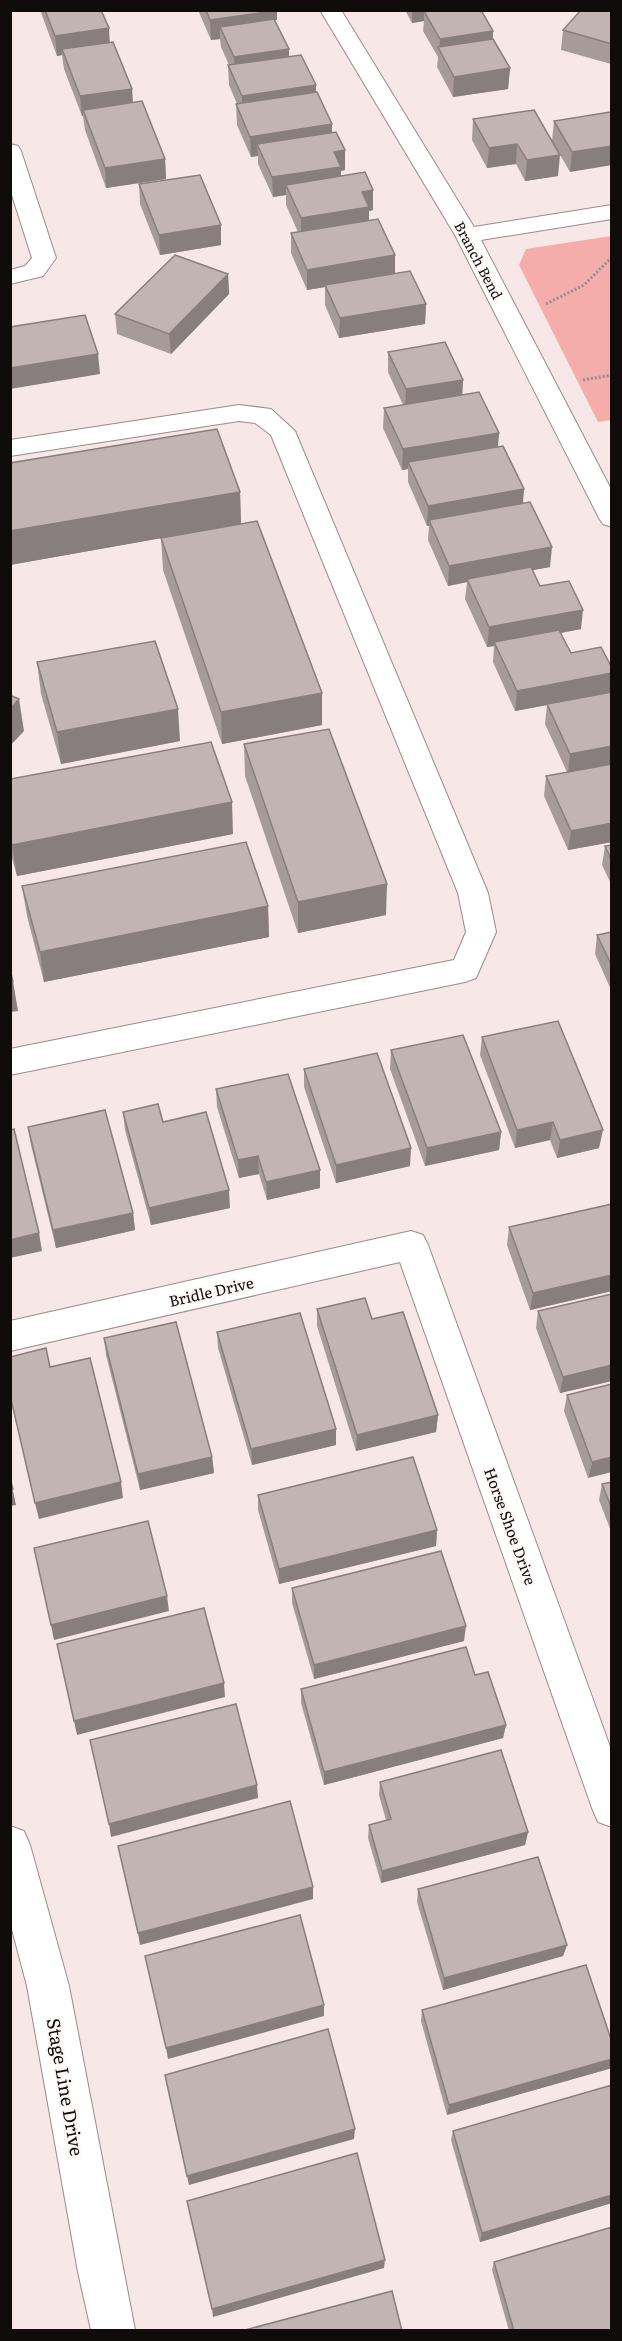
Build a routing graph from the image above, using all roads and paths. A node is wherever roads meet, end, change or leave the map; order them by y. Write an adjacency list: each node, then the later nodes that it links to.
1 (330, 10): 4 (street, Branch Bend)
2 (10, 151): 6 (street)
3 (612, 212): 4 (street)
4 (468, 235): 11 (street, Branch Bend)
5 (612, 257): 7 (path)
6 (10, 277)
7 (546, 304)
8 (612, 375): 9 (path)
9 (583, 380)
10 (10, 448): 12 (street)
11 (612, 518)
12 (10, 1062)
13 (411, 1245): 14 (street, Bridle Drive); 15 (street, Horse Shoe Drive)
14 (10, 1336)
15 (612, 1808)
16 (10, 1845): 17 (street, Stage Line Drive)
17 (113, 2331)

